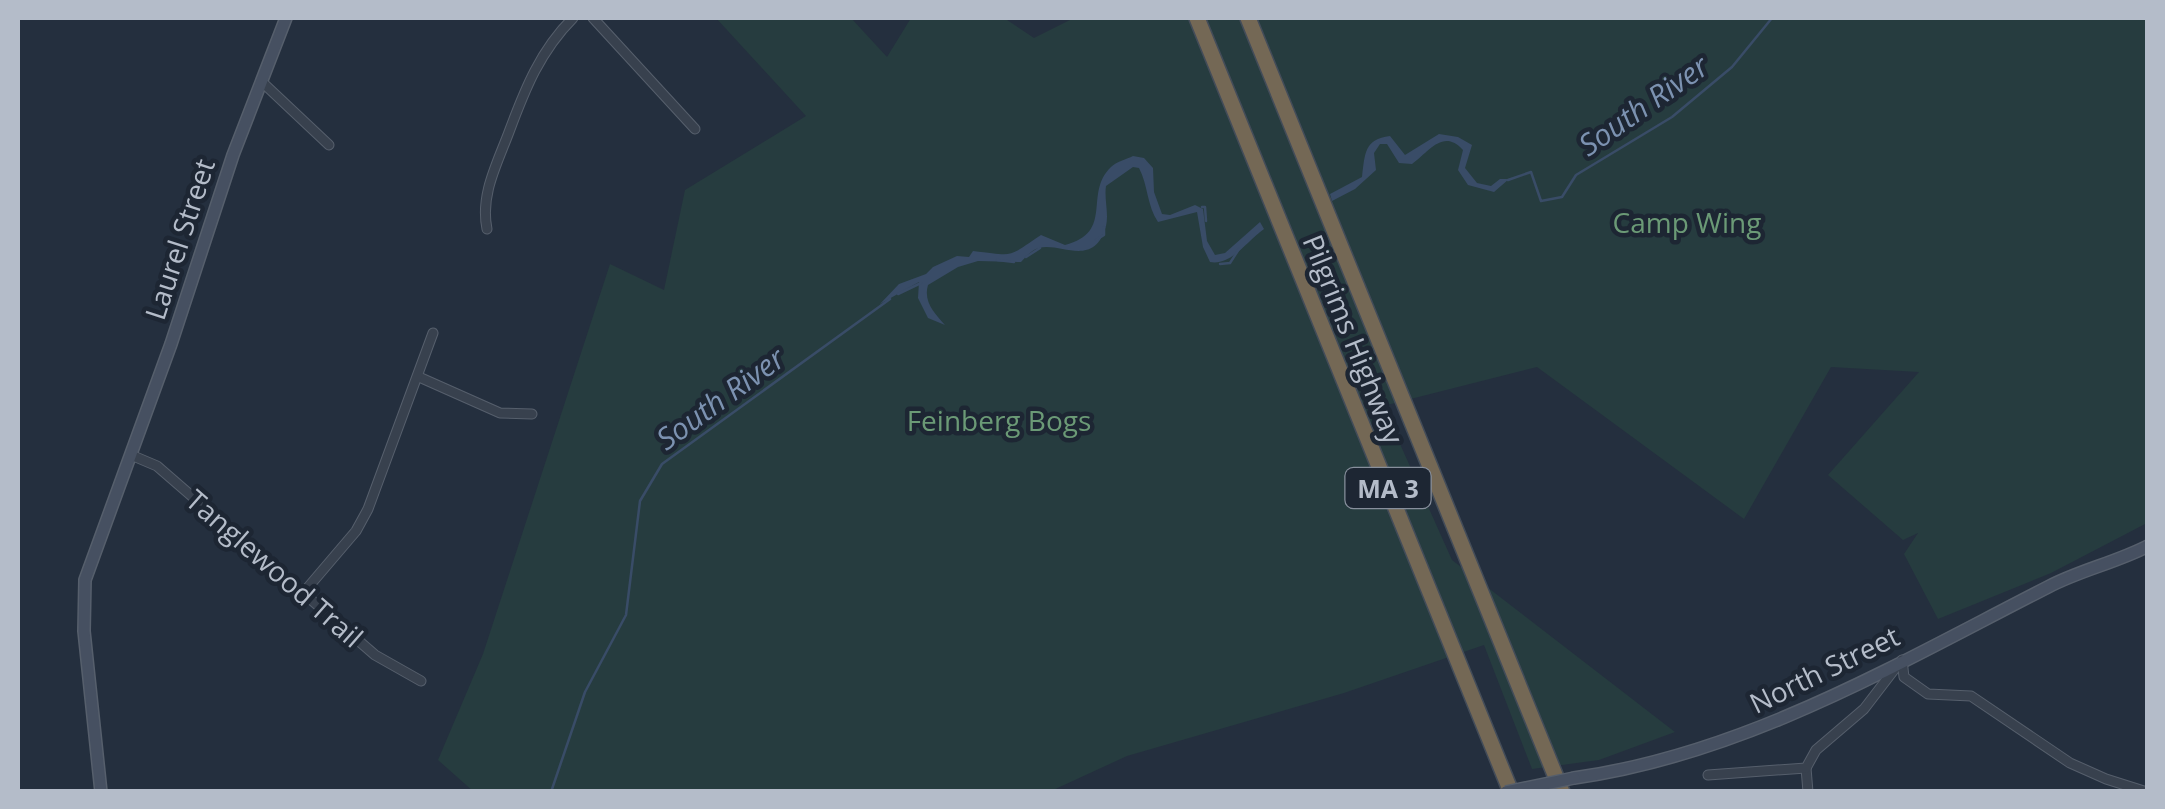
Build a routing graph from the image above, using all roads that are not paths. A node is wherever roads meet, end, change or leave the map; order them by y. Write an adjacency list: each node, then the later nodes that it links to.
1 (286, 18): 6 (main road, Laurel Street)
2 (573, 18): 9 (street)
3 (593, 18): 7 (street)
4 (1197, 18): 21 (highway, Pilgrims Highway / MA 3)
5 (1248, 18): 22 (highway, Pilgrims Highway / MA 3)
6 (261, 81): 8 (street); 13 (main road, Laurel Street)
7 (695, 130)
8 (329, 144)
9 (487, 229)
10 (433, 333): 11 (street)
11 (419, 377): 12 (street); 15 (street)
12 (532, 414)
13 (131, 455): 15 (street, Tanglewood Trail); 20 (main road, Laurel Street)
14 (2148, 546): 16 (main road, North Street)
15 (304, 592): 17 (street, Tanglewood Trail)
16 (1902, 660): 18 (street); 21 (main road, North Street, bridge); 24 (street)
17 (421, 680)
18 (1806, 768): 19 (street); 23 (street)
19 (1708, 775)
20 (101, 792)
21 (1508, 792)
22 (1562, 792)
23 (1808, 792)
24 (2147, 792)

